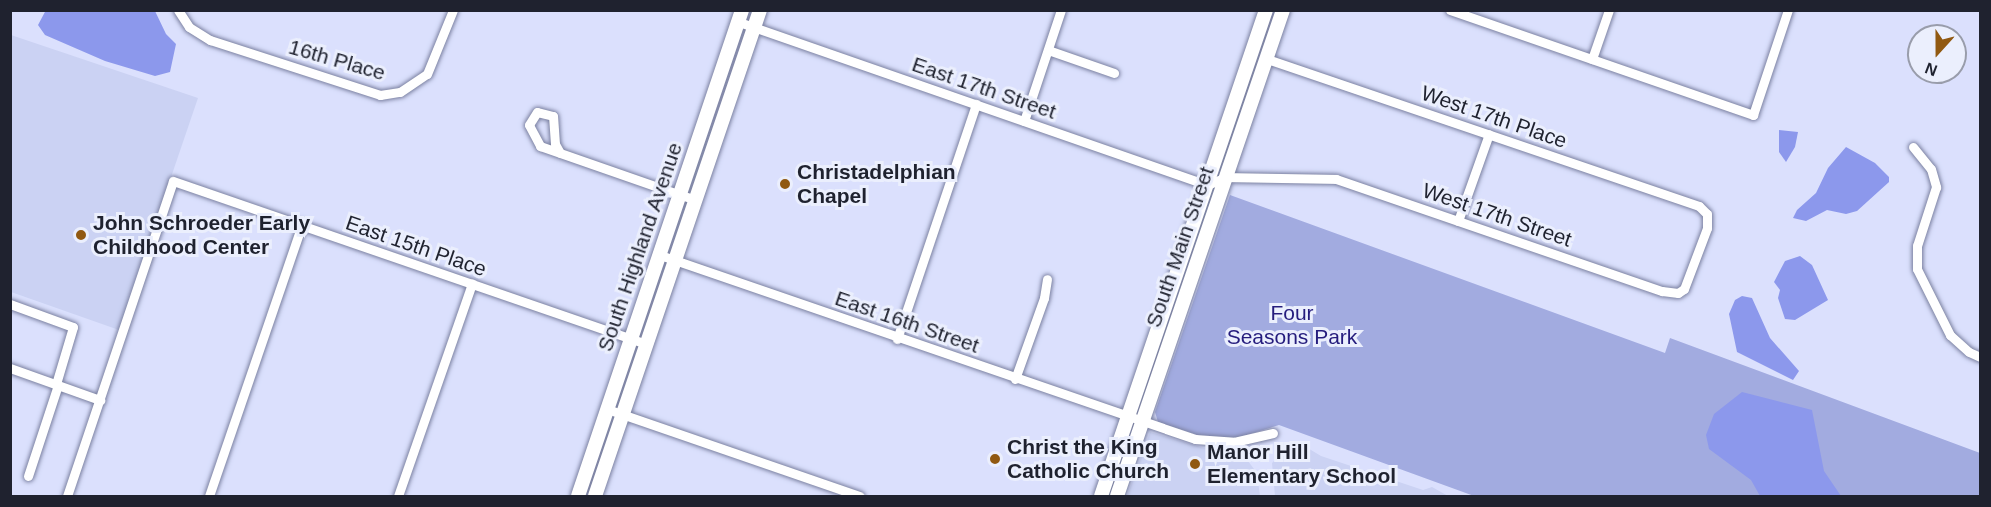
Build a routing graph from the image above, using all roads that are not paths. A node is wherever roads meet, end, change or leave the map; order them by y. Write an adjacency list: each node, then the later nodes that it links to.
1 (178, 10): 2 (street, 16th Place)
2 (453, 10)
3 (760, 10): 11 (street, South Highland Avenue)
4 (1061, 10): 12 (street)
5 (1266, 10): 21 (street, South Main Street)
6 (1283, 10): 13 (street, South Main Street)
7 (1450, 10): 14 (street)
8 (1609, 10): 14 (street)
9 (1788, 10): 14 (street)
10 (741, 16): 11 (street, East 17th Street); 22 (street, South Highland Avenue)
11 (754, 27): 16 (street, East 17th Street); 23 (street, South Highland Avenue)
12 (1047, 51): 15 (street); 17 (street)
13 (1266, 59): 18 (street, West 17th Place); 21 (street, South Main Street)
14 (1592, 59)
15 (1114, 73)
16 (976, 104): 17 (street, East 17th Street); 33 (street)
17 (1024, 121): 21 (street, East 17th Street)
18 (1488, 135): 24 (street, West 17th Place); 25 (street)
19 (1913, 147): 35 (street)
20 (560, 153): 20 (street); 22 (street)
21 (1217, 181): 25 (street, West 17th Street); 42 (street, South Main Street); 43 (street, South Main Street)
22 (681, 195): 23 (street); 27 (street, South Highland Avenue)
23 (696, 200): 28 (street, South Highland Avenue)
24 (1707, 214): 25 (street, West 17th Street)
25 (1458, 221)
26 (302, 225): 30 (street, East 15th Place); 39 (street, East 15th Place); 47 (street)
27 (660, 255): 28 (street, East 16th Street); 32 (street, South Highland Avenue)
28 (675, 261): 33 (street, East 16th Street); 34 (street, South Highland Avenue)
29 (1047, 279): 37 (street)
30 (472, 284): 32 (street, East 15th Place); 48 (street)
31 (10, 304): 38 (street)
32 (631, 338): 34 (street, East 15th Place); 40 (street, South Highland Avenue)
33 (897, 339): 37 (street, East 16th Street)
34 (646, 344): 41 (street, South Highland Avenue)
35 (1980, 357)
36 (10, 368): 38 (street)
37 (1015, 379): 42 (street, East 16th Street)
38 (57, 385): 39 (street); 45 (street)
39 (100, 400): 46 (street)
40 (607, 410): 41 (street); 49 (street, South Highland Avenue)
41 (622, 415): 50 (street, South Highland Avenue); 51 (street)
42 (1127, 416): 43 (street, East 16th Street); 52 (street, South Main Street)
43 (1143, 422): 44 (street, East 16th Street); 53 (street, South Main Street)
44 (1273, 433)
45 (28, 476)
46 (67, 496)
47 (209, 496)
48 (398, 496)
49 (578, 496)
50 (595, 496)
51 (859, 496)
52 (1101, 496)
53 (1117, 496)

